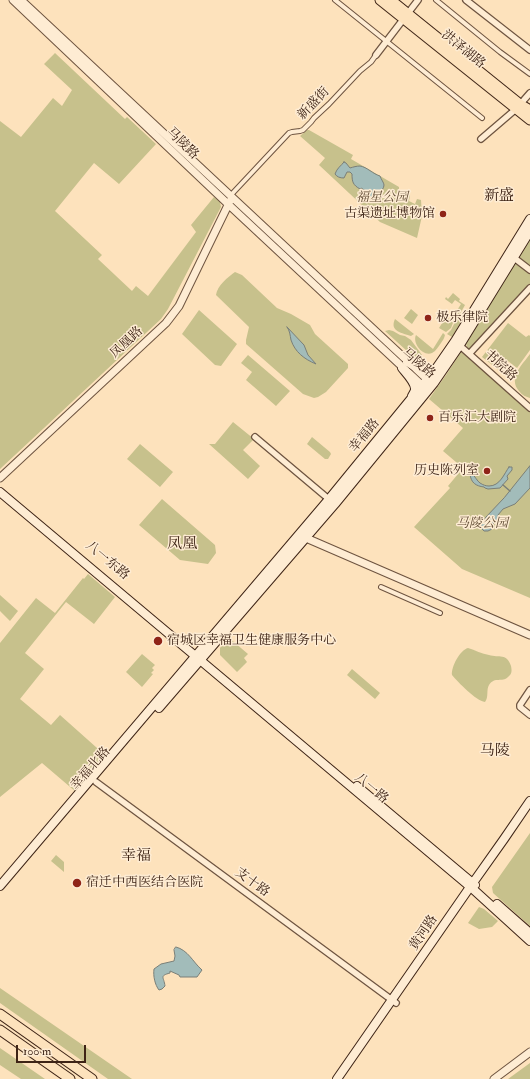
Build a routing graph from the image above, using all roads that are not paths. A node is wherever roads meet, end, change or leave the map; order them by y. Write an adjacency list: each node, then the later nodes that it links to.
1 (13, 0): 20 (street, 马陵路)
2 (21, 0): 20 (street, 马陵路)
3 (335, 0): 10 (street)
4 (380, 0): 9 (main road, 洪泽湖路)
5 (391, 0): 9 (main road, 洪泽湖路)
6 (418, 0): 9 (street)
7 (436, 0): 13 (street)
8 (466, 0): 11 (street)
9 (406, 17): 10 (street); 15 (main road, 洪泽湖路)
10 (387, 41): 12 (street); 17 (street)
11 (530, 50)
12 (376, 55): 20 (street, 新盛街)
13 (530, 74)
14 (530, 94): 15 (street)
15 (518, 107): 16 (main road, 洪泽湖路); 18 (main road, 洪泽湖路); 19 (street)
16 (530, 110)
17 (482, 118)
18 (530, 120)
19 (481, 139)
20 (230, 199): 28 (street, 马陵路); 34 (street, 凤凰路)
21 (530, 219): 23 (main road, 幸福路)
22 (530, 231): 23 (main road, 幸福路)
23 (512, 254): 24 (street); 26 (main road, 幸福路)
24 (530, 270)
25 (530, 288): 27 (street)
26 (457, 343): 27 (street, 书院路); 29 (main road, 幸福路); 30 (main road, 幸福路)
27 (470, 354): 32 (street, 书院路)
28 (404, 365): 29 (main road); 30 (street, 马陵路); 31 (main road)
29 (438, 367): 30 (main road, 幸福路)
30 (427, 385): 31 (main road, 幸福路); 37 (main road, 幸福路)
31 (409, 402): 37 (main road, 幸福路)
32 (530, 408)
33 (255, 437): 37 (street)
34 (0, 478)
35 (0, 487): 42 (main road, 八一东路)
36 (0, 492): 42 (main road, 八一东路)
37 (332, 501): 38 (main road, 幸福路); 42 (main road, 幸福路)
38 (306, 538): 41 (street); 42 (main road, 幸福路)
39 (381, 586): 40 (street)
40 (440, 613)
41 (530, 635)
42 (199, 657): 45 (main road, 幸福北路); 48 (main road, 幸福北路); 49 (main road, 八一路)
43 (530, 690): 44 (street)
44 (530, 715)
45 (96, 782): 50 (main road, 幸福北路); 53 (street, 支十路)
46 (530, 802): 49 (main road, 黄河路)
47 (530, 810): 49 (main road, 黄河路)
48 (0, 886)
49 (473, 887): 51 (main road, 八一路); 52 (main road, 八一路); 53 (main road, 黄河路)
50 (0, 894)
51 (530, 933)
52 (530, 940)
53 (394, 1001): 59 (main road, 黄河路); 60 (main road, 黄河路)
54 (0, 1014): 58 (main road)
55 (0, 1030): 57 (main road)
56 (530, 1052): 61 (street)
57 (70, 1079)
58 (92, 1079)
59 (337, 1079)
60 (343, 1079)
61 (494, 1079)

